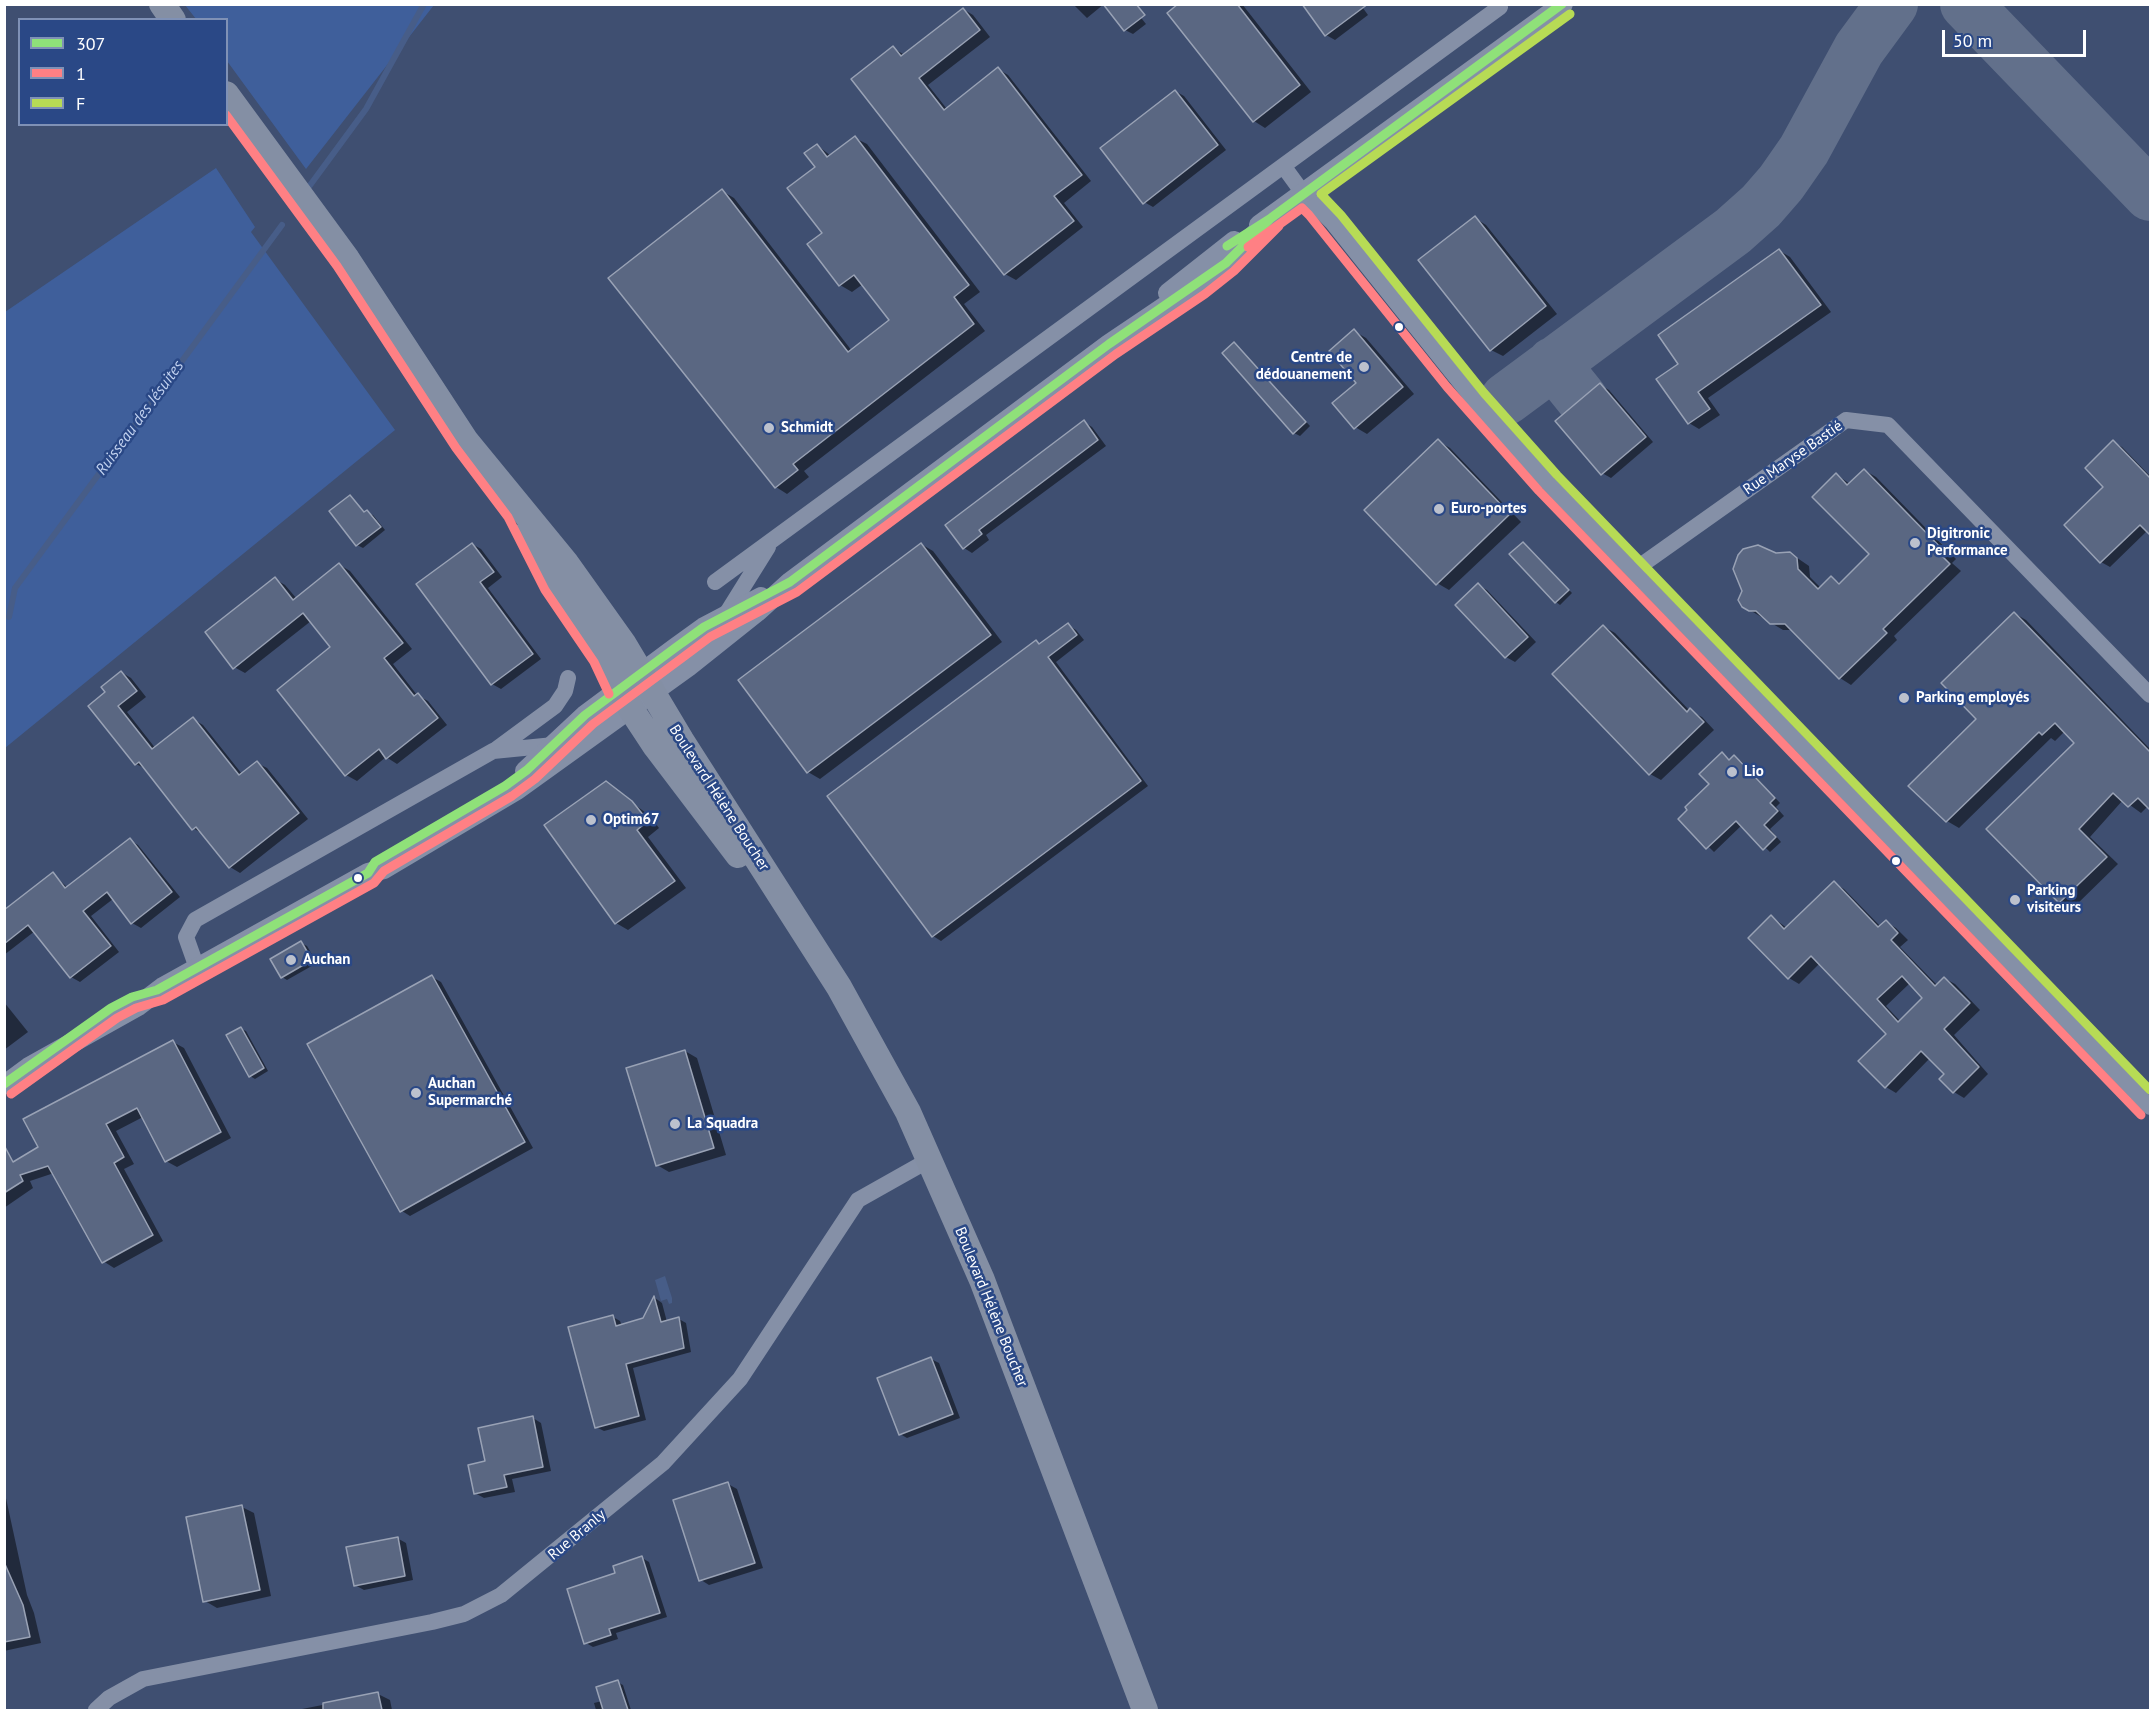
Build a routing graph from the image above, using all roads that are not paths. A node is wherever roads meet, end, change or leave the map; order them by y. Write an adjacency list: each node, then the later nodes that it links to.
1 (162, 4): 4 (main road)
2 (1563, 4): 7 (street)
3 (1500, 7): 6 (street)
4 (172, 18)
5 (228, 97): 8 (main road)
6 (1284, 167): 7 (street); 9 (street)
7 (1303, 193): 10 (street); 12 (street)
8 (498, 481): 15 (main road, Boulevard Hélène Boucher); 17 (main road, Boulevard Hélène Boucher)
9 (770, 544): 11 (street); 13 (street)
10 (1633, 571): 16 (street, Rue Maryse Bastié); 24 (street)
11 (715, 582)
12 (790, 582): 13 (street); 15 (street)
13 (725, 616): 15 (street)
14 (568, 678): 19 (street)
15 (647, 683): 17 (street); 21 (main road, Boulevard Hélène Boucher)
16 (2151, 695)
17 (625, 699): 18 (street); 20 (street); 21 (main road, Boulevard Hélène Boucher)
18 (554, 745): 19 (street); 20 (street)
19 (493, 751): 22 (street)
20 (368, 873): 22 (street)
21 (799, 921): 25 (main road, Boulevard Hélène Boucher)
22 (197, 968): 23 (street)
23 (5, 1084)
24 (2151, 1107)
25 (929, 1160): 26 (street, Rue Branly); 27 (main road, Boulevard Hélène Boucher)
26 (96, 1710)
27 (1146, 1710)

